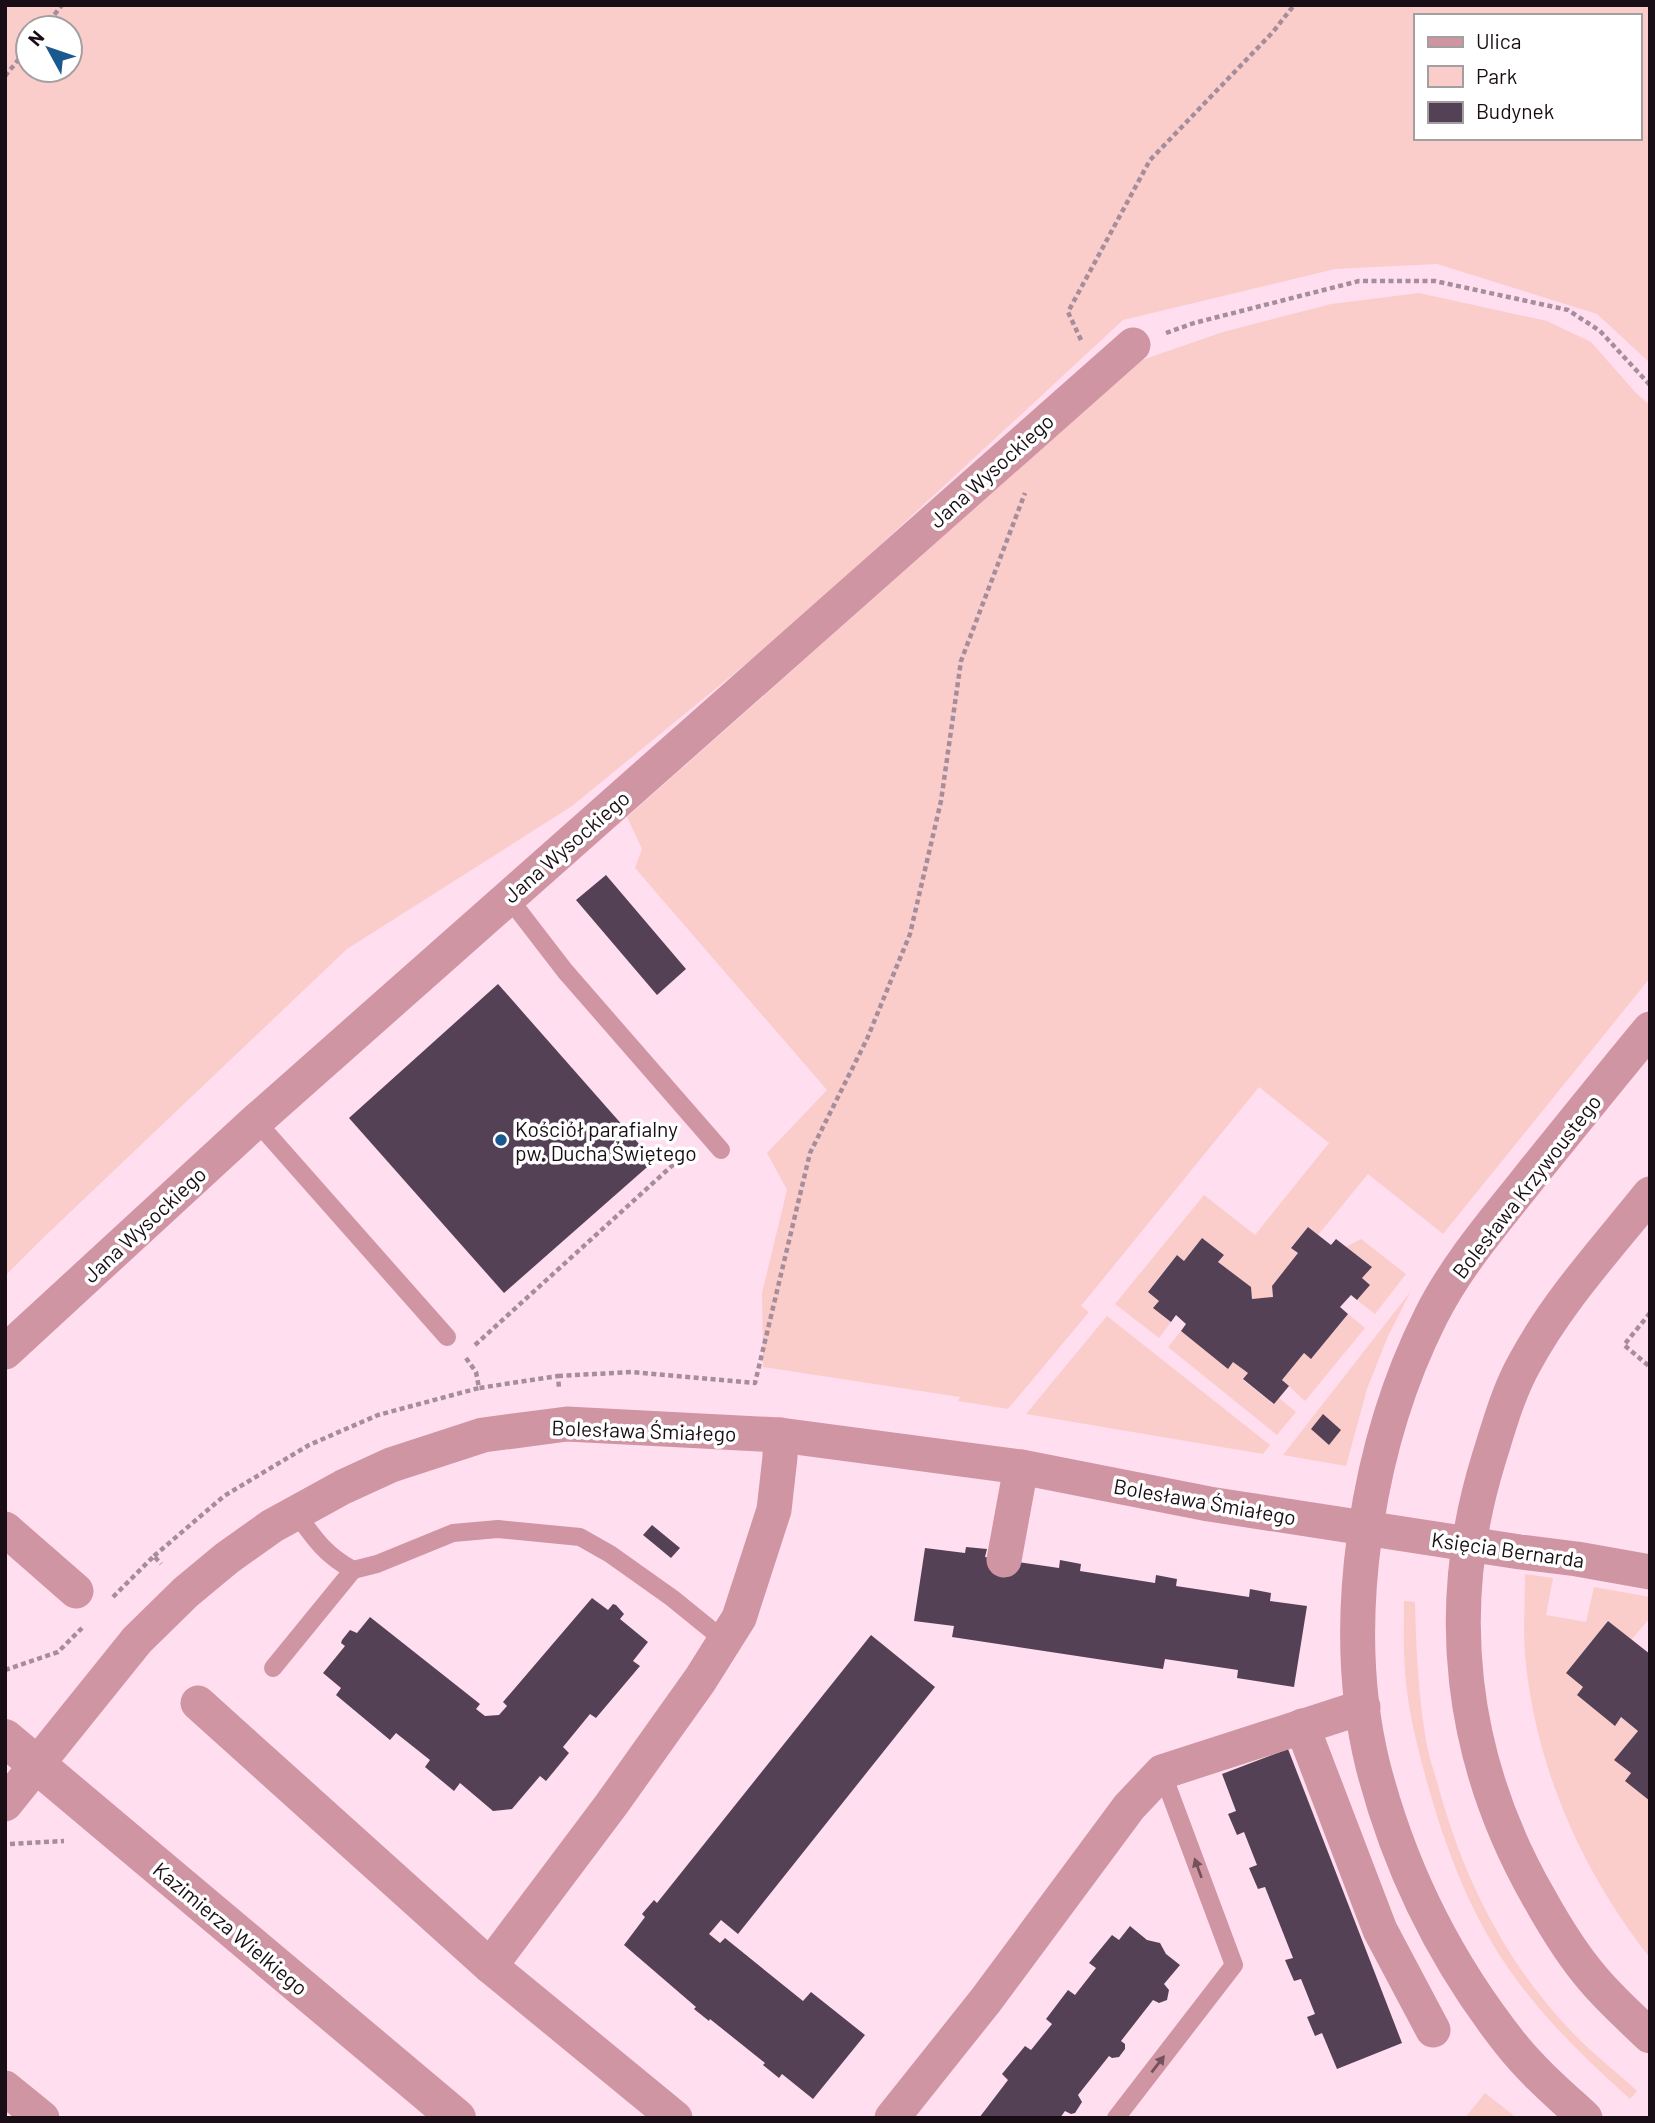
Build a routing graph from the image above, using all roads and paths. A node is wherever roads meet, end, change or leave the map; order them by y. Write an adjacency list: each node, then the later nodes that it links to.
1 (1294, 5): 3 (path)
2 (1133, 345): 3 (street, Jana Wysockiego); 4 (path)
3 (1097, 376): 6 (street, Jana Wysockiego)
4 (1650, 385)
5 (1025, 492): 18 (path)
6 (508, 898): 8 (street, Jana Wysockiego); 9 (lane)
7 (1650, 1029): 22 (street, Bolesława Krzywoustego)
8 (256, 1121): 13 (lane); 15 (street, Jana Wysockiego)
9 (706, 1134): 10 (lane); 14 (path)
10 (722, 1150)
11 (1650, 1194): 24 (street)
12 (1650, 1313): 17 (path)
13 (447, 1337)
14 (474, 1346)
15 (5, 1352)
16 (464, 1355): 25 (path)
17 (1650, 1367)
18 (558, 1376)
19 (780, 1435): 20 (street, Bolesława Śmiałego); 21 (street, Bolesława Śmiałego); 30 (street)
20 (1021, 1467): 22 (street, Bolesława Śmiałego); 26 (street)
21 (296, 1513): 27 (lane); 36 (street, Bolesława Śmiałego)
22 (1365, 1528): 24 (street, Księcia Bernarda); 33 (street, Bolesława Krzywoustego)
23 (5, 1529): 29 (street)
24 (1468, 1544): 28 (street, Księcia Bernarda); 41 (street)
25 (155, 1556)
26 (1004, 1560)
27 (353, 1570): 30 (lane); 31 (lane)
28 (1650, 1572)
29 (76, 1591)
30 (725, 1641): 39 (street)
31 (273, 1668)
32 (198, 1703): 39 (street)
33 (1363, 1707): 34 (street); 48 (street, Bolesława Krzywoustego)
34 (1302, 1726): 37 (street); 40 (street)
35 (5, 1738): 36 (street, Kazimierza Wielkiego)
36 (37, 1765): 38 (street, Bolesława Śmiałego); 44 (street, Kazimierza Wielkiego)
37 (1162, 1772): 46 (street); 47 (lane, one-way to 37)
38 (5, 1804)
39 (490, 1966): 45 (street)
40 (1433, 2030)
41 (1650, 2036)
42 (5, 2088): 43 (street)
43 (42, 2118)
44 (457, 2118)
45 (675, 2118)
46 (892, 2118)
47 (1116, 2118)
48 (1586, 2118)

